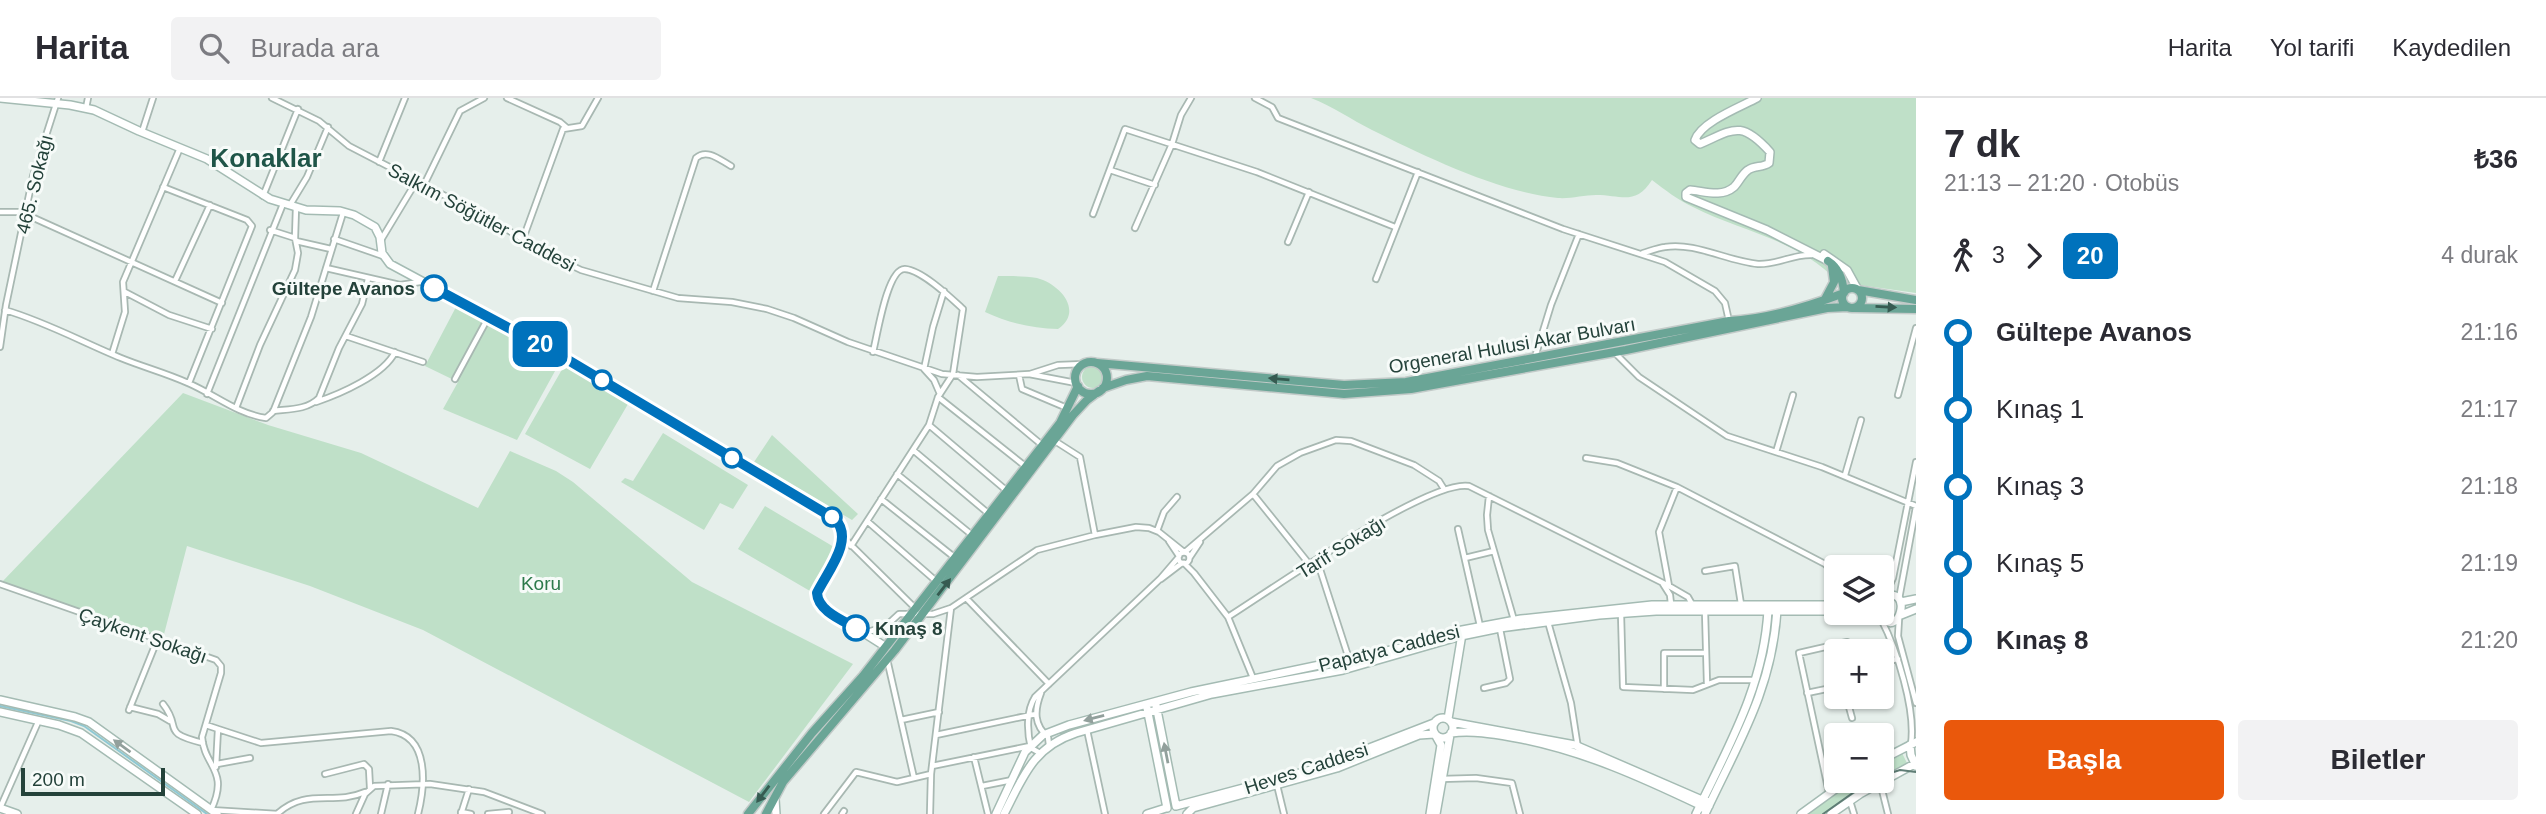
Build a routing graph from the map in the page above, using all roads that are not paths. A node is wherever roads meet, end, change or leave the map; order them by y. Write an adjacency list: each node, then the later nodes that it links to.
1 (0, 98): 12 (street)
2 (88, 98): 13 (street)
3 (153, 98): 17 (street)
4 (272, 98): 14 (street, Salkım Söğütler Caddesi)
5 (405, 98): 20 (street)
6 (484, 98): 26 (street)
7 (506, 98): 16 (street)
8 (598, 98): 16 (street)
9 (1191, 98): 18 (street)
10 (1255, 98): 23 (street)
11 (1757, 98): 46 (street)
12 (58, 101): 13 (street); 34 (street, 465. Sokağı)
13 (86, 107): 17 (street)
14 (298, 109): 15 (street, Salkım Söğütler Caddesi); 29 (street)
15 (328, 127): 20 (street, Salkım Söğütler Caddesi); 31 (street)
16 (567, 128): 41 (street)
17 (142, 133): 19 (street)
18 (1172, 144): 22 (street); 25 (street); 28 (street)
19 (181, 146): 27 (street); 29 (street)
20 (379, 162): 24 (street, Salkım Söğütler Caddesi)
21 (731, 166): 58 (street)
22 (1110, 170): 25 (street); 35 (street)
23 (1418, 172): 36 (street); 39 (street)
24 (416, 182): 26 (street, Salkım Söğütler Caddesi); 43 (street)
25 (1155, 185): 37 (street)
26 (424, 186): 41 (street, Salkım Söğütler Caddesi)
27 (163, 187): 30 (street); 51 (street)
28 (1309, 192): 36 (street); 44 (street)
29 (263, 196): 31 (street)
30 (210, 205): 55 (street); 64 (street)
31 (289, 206): 33 (street); 38 (street); 42 (street)
32 (0, 212): 34 (street)
33 (344, 212): 40 (street); 43 (street)
34 (26, 213): 51 (street); 67 (street, 465. Sokağı)
35 (1093, 214)
36 (1395, 226): 54 (street)
37 (1135, 228)
38 (270, 230): 42 (street); 91 (street)
39 (1579, 234): 47 (street); 79 (street)
40 (334, 239): 45 (street); 49 (street)
41 (523, 239): 58 (street, Salkım Söğütler Caddesi)
42 (295, 240): 45 (street); 96 (street)
43 (381, 240): 49 (street)
44 (1288, 242)
45 (331, 249): 52 (street)
46 (1807, 249): 48 (street); 57 (street)
47 (1642, 253): 48 (street); 69 (street)
48 (1818, 255): 50 (street)
49 (383, 256): 56 (street)
50 (1828, 261): 61 (main road); 63 (main road)
51 (131, 263): 55 (street); 60 (street)
52 (326, 268): 53 (street); 98 (street)
53 (368, 279): 56 (street); 73 (street)
54 (1376, 279)
55 (175, 281): 64 (street)
56 (422, 281): 68 (street)
57 (1858, 290): 61 (main road); 62 (main road); 65 (main road)
58 (653, 291): 76 (street, Salkım Söğütler Caddesi)
59 (944, 291): 76 (street); 83 (street); 85 (street)
60 (125, 292): 72 (street); 78 (street)
61 (1844, 293): 63 (main road, Orgeneral Hulusi Akar Bulvarı); 65 (main road)
62 (1916, 300)
63 (1822, 302): 69 (main road, Orgeneral Hulusi Akar Bulvarı)
64 (222, 303): 72 (street)
65 (1851, 307): 66 (main road, Orgeneral Hulusi Akar Bulvarı, one-way to 66); 77 (main road, Orgeneral Hulusi Akar Bulvarı)
66 (1916, 309)
67 (5, 310): 70 (street, 465. Sokağı); 78 (street)
68 (489, 316): 87 (street); 125 (street)
69 (1729, 321): 79 (main road, Orgeneral Hulusi Akar Bulvarı)
70 (1, 327): 74 (street, 465. Sokağı)
71 (1916, 328): 94 (street)
72 (212, 330): 88 (street)
73 (346, 336): 75 (street); 95 (street)
74 (0, 347)
75 (395, 352): 80 (street); 95 (street)
76 (873, 352): 83 (street, Salkım Söğütler Caddesi)
77 (1614, 352): 90 (main road, Orgeneral Hulusi Akar Bulvarı); 104 (street)
78 (112, 354): 88 (street)
79 (1535, 358): 81 (main road, Orgeneral Hulusi Akar Bulvarı, one-way to 81)
80 (423, 362)
81 (1097, 363): 82 (main road); 90 (main road)
82 (1084, 364): 84 (street, Salkım Söğütler Caddesi); 89 (main road)
83 (924, 369): 85 (street, Salkım Söğütler Caddesi); 92 (street)
84 (1029, 374): 86 (street, Salkım Söğütler Caddesi); 89 (street, Salkım Söğütler Caddesi)
85 (955, 375): 86 (street, Salkım Söğütler Caddesi); 92 (street); 102 (street)
86 (1019, 375): 97 (street)
87 (455, 379)
88 (189, 383): 91 (street)
89 (1077, 385): 90 (main road); 97 (main road, Orgeneral Hulusi Akar Bulvarı)
90 (1101, 390): 101 (main road, Orgeneral Hulusi Akar Bulvarı)
91 (207, 394): 96 (street)
92 (939, 395): 100 (street); 107 (street)
93 (1793, 395): 104 (street)
94 (1898, 395)
95 (315, 402): 98 (street)
96 (236, 408): 98 (street)
97 (1068, 408): 102 (main road, Orgeneral Hulusi Akar Bulvarı)
98 (273, 411)
99 (1861, 420): 109 (street)
100 (929, 425): 103 (street); 112 (street)
101 (1054, 440): 124 (street); 154 (main road, Orgeneral Hulusi Akar Bulvarı, one-way to 101)
102 (1042, 446): 107 (main road, Orgeneral Hulusi Akar Bulvarı)
103 (913, 450): 108 (street); 119 (street)
104 (1776, 452): 109 (street)
105 (1586, 458): 110 (street)
106 (1916, 462): 117 (street)
107 (1026, 467): 112 (main road, Orgeneral Hulusi Akar Bulvarı)
108 (897, 474): 116 (street); 123 (street)
109 (1845, 475): 117 (street)
110 (1677, 487): 132 (street); 139 (street)
111 (1444, 489): 113 (street); 114 (street, Tarif Sokağı); 131 (street, Tarif Sokağı)
112 (1007, 491): 119 (main road, Orgeneral Hulusi Akar Bulvarı)
113 (1253, 494): 129 (street); 133 (street)
114 (1489, 495): 127 (street); 137 (street)
115 (1177, 497): 122 (street)
116 (881, 499): 120 (street); 128 (street)
117 (1908, 503): 118 (street); 135 (street)
118 (1916, 507): 143 (street)
119 (989, 514): 123 (main road, Orgeneral Hulusi Akar Bulvarı)
120 (867, 521): 126 (street); 136 (street)
121 (1458, 529): 130 (street)
122 (1157, 531): 124 (street); 129 (street)
123 (972, 535): 128 (main road, Orgeneral Hulusi Akar Bulvarı)
124 (1095, 535): 140 (street)
125 (843, 537): 126 (street); 164 (street)
126 (851, 546): 154 (street)
127 (1494, 551): 130 (street); 159 (street)
128 (954, 557): 136 (main road, Orgeneral Hulusi Akar Bulvarı)
129 (1184, 558): 157 (street); 177 (street)
130 (1465, 558): 162 (street)
131 (1317, 560): 133 (street, Tarif Sokağı); 171 (street)
132 (1824, 563)
133 (1310, 565): 157 (street, Tarif Sokağı)
134 (1704, 571): 144 (street)
135 (1894, 573)
136 (936, 581): 154 (main road, Orgeneral Hulusi Akar Bulvarı)
137 (1663, 583): 139 (street); 146 (street)
138 (0, 584): 166 (street, Çaykent Sokağı)
139 (1669, 586): 147 (street)
140 (966, 597): 148 (street); 177 (street)
141 (1894, 597): 143 (street)
142 (1916, 598): 143 (street)
143 (1900, 601): 156 (street)
144 (1741, 604): 145 (street, Papatya Caddesi); 147 (street, Papatya Caddesi)
145 (1824, 605)
146 (1672, 607): 147 (street, Papatya Caddesi); 155 (street, Papatya Caddesi); 159 (street, Papatya Caddesi)
147 (1692, 607): 150 (street, Papatya Caddesi)
148 (951, 608): 154 (street); 189 (street)
149 (1916, 609): 156 (street)
150 (1705, 610): 151 (street, Papatya Caddesi); 169 (street)
151 (1768, 610): 152 (street, Papatya Caddesi); 175 (street)
152 (1777, 610): 153 (street, Papatya Caddesi); 241 (street)
153 (1824, 611)
154 (917, 612): 164 (street); 167 (main road, Orgeneral Hulusi Akar Bulvarı); 170 (main road, Orgeneral Hulusi Akar Bulvarı)
155 (1621, 613): 160 (street, Papatya Caddesi); 179 (street)
156 (1900, 616): 158 (street); 183 (street)
157 (1228, 617): 174 (street)
158 (1894, 619)
159 (1515, 621): 162 (street, Papatya Caddesi)
160 (1548, 622): 163 (street, Papatya Caddesi); 209 (street)
161 (1883, 625): 172 (street)
162 (1480, 626): 165 (street, Papatya Caddesi)
163 (1500, 628): 165 (street, Papatya Caddesi); 178 (street)
164 (864, 634): 167 (street)
165 (1459, 634): 171 (street, Papatya Caddesi); 185 (street, Papatya Caddesi); 195 (street)
166 (158, 638): 196 (street); 198 (street, Çaykent Sokağı)
167 (886, 647): 254 (main road, Orgeneral Hulusi Akar Bulvarı, one-way to 254)
168 (1824, 648): 181 (street)
169 (1706, 653): 176 (street); 179 (street)
170 (887, 659): 194 (street); 234 (main road, Orgeneral Hulusi Akar Bulvarı)
171 (1350, 659): 174 (street, Papatya Caddesi)
172 (1898, 659): 173 (street); 206 (street)
173 (1894, 660)
174 (1254, 679): 185 (street, Papatya Caddesi)
175 (1757, 680): 176 (street); 237 (street)
176 (1707, 684): 179 (street)
177 (1046, 687): 191 (street); 192 (street)
178 (1484, 688)
179 (1664, 689)
180 (1824, 689): 181 (street)
181 (1807, 693): 217 (street)
182 (0, 700): 190 (street)
183 (1916, 703)
184 (163, 704): 196 (street)
185 (1156, 705): 186 (street, Papatya Caddesi); 238 (street, one-way to 185)
186 (1147, 708): 200 (street, Papatya Caddesi); 201 (street, Papatya Caddesi, one-way to 201); 240 (street)
187 (1850, 709): 193 (street)
188 (0, 712): 190 (street)
189 (939, 712): 194 (street); 203 (street)
190 (40, 714): 239 (street); 242 (street, one-way to 190); 246 (street)
191 (1029, 714): 192 (street); 203 (street); 207 (street)
192 (1036, 714): 201 (street)
193 (1852, 718)
194 (901, 720): 222 (street)
195 (1448, 720): 197 (street); 202 (street); 209 (street)
196 (171, 721): 205 (street)
197 (1434, 723): 204 (street); 238 (street, Heves Caddesi)
198 (206, 725): 199 (street); 205 (street, Çaykent Sokağı)
199 (218, 729): 214 (street); 226 (street)
200 (1087, 730): 208 (street, Papatya Caddesi); 262 (street)
201 (1045, 734): 207 (street, Papatya Caddesi); 208 (street)
202 (1450, 734): 204 (street); 209 (street); 224 (street)
203 (936, 735): 216 (street)
204 (1435, 735): 227 (street, Heves Caddesi); 266 (street)
205 (203, 743): 218 (street)
206 (1913, 743): 211 (street); 215 (street)
207 (1030, 746): 210 (street); 212 (street); 223 (street, Papatya Caddesi)
208 (1049, 746): 210 (street, Papatya Caddesi)
209 (1579, 749): 237 (street); 237 (street)
210 (1040, 753): 261 (street, Papatya Caddesi)
211 (1894, 753)
212 (974, 757): 216 (street); 228 (street)
213 (250, 758): 214 (street)
214 (216, 764): 218 (street)
215 (1916, 764): 221 (street)
216 (932, 766): 220 (street)
217 (1824, 770)
218 (216, 772): 242 (street)
219 (325, 774): 230 (street)
220 (931, 774): 222 (street); 258 (street)
221 (1894, 775)
222 (914, 778): 257 (street)
223 (1013, 779): 228 (street); 260 (street, Papatya Caddesi)
224 (1441, 779): 267 (street); 268 (street)
225 (388, 784): 226 (street); 230 (street); 249 (street)
226 (423, 784): 229 (street); 250 (street)
227 (1277, 785): 264 (street, Heves Caddesi); 265 (street)
228 (982, 786): 259 (street)
229 (469, 789): 236 (street); 243 (street)
230 (368, 790): 247 (street); 248 (street)
231 (1829, 793): 270 (street)
232 (1862, 793): 235 (street)
233 (1883, 793): 273 (street)
234 (777, 795): 255 (main road, Orgeneral Hulusi Akar Bulvarı); 256 (street)
235 (1850, 800): 271 (street); 272 (street)
236 (513, 801): 244 (street); 253 (street)
237 (1701, 802): 241 (street); 269 (street)
238 (1176, 806): 240 (street, Heves Caddesi); 264 (street)
239 (0, 808): 245 (street)
240 (1166, 810): 263 (street)
241 (1707, 810)
242 (214, 812): 247 (street)
243 (461, 813): 251 (street)
244 (508, 813): 252 (street)
245 (16, 814)
246 (197, 814)
247 (278, 814)
248 (356, 814)
249 (381, 814)
250 (418, 814)
251 (471, 814)
252 (488, 814)
253 (542, 814)
254 (748, 814)
255 (766, 814)
256 (776, 814)
257 (824, 814)
258 (930, 814)
259 (988, 814)
260 (996, 814)
261 (1004, 814)
262 (1105, 814)
263 (1147, 814)
264 (1187, 814)
265 (1284, 814)
266 (1430, 814)
267 (1436, 814)
268 (1520, 814)
269 (1696, 814)
270 (1801, 814)
271 (1831, 814)
272 (1854, 814)
273 (1888, 814)

